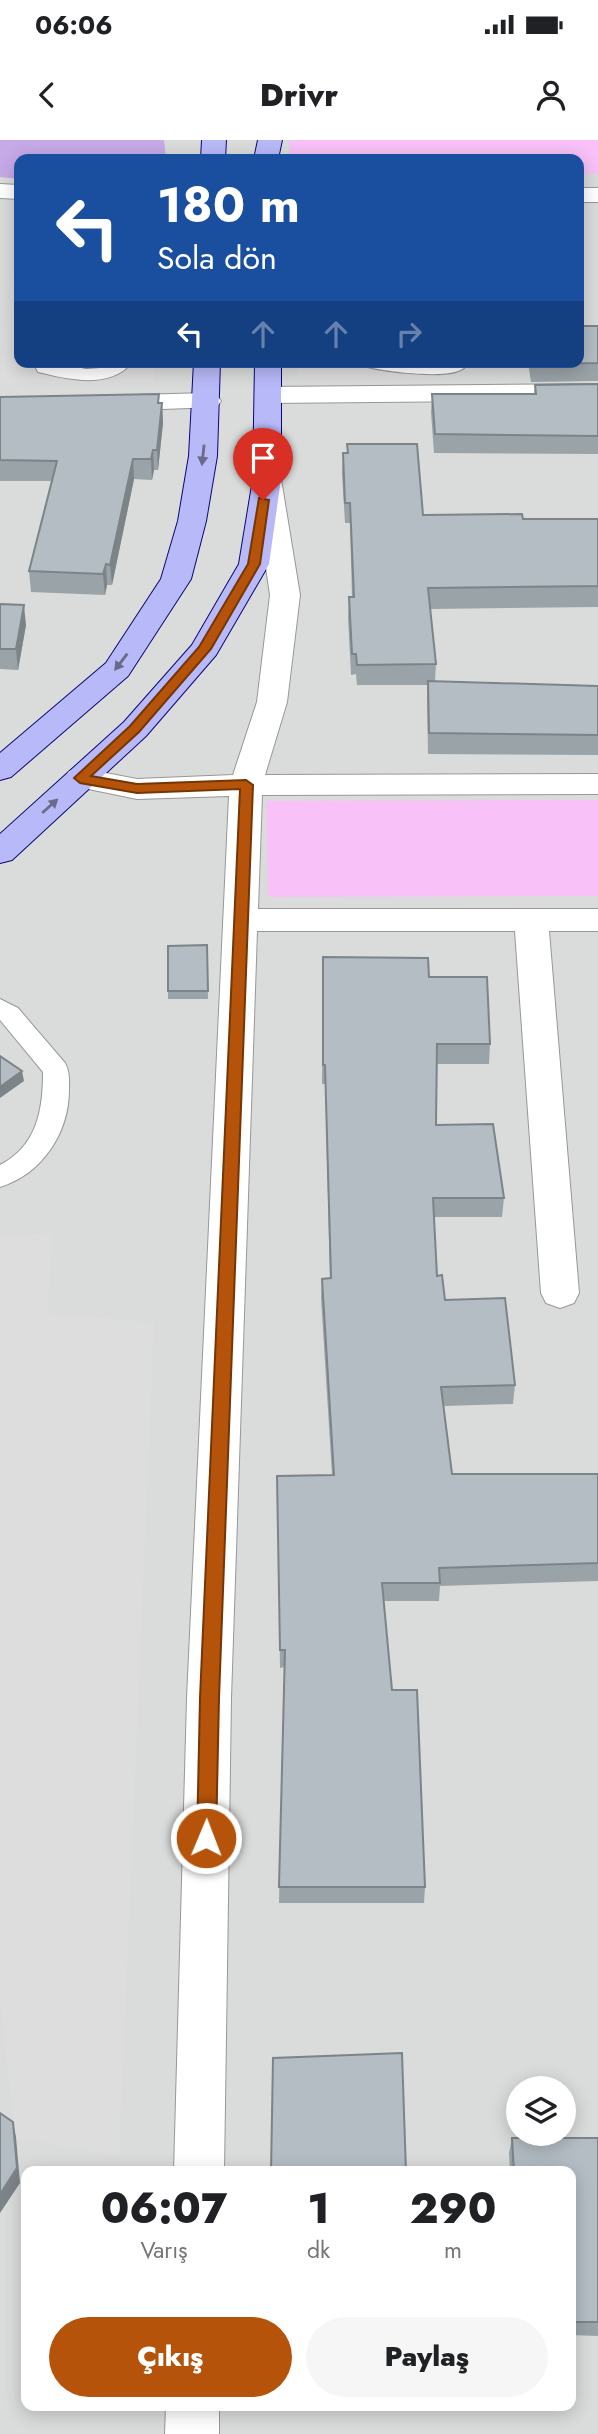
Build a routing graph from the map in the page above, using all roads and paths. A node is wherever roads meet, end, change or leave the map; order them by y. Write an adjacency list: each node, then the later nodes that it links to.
1 (45, 368): 2 (lane)
2 (117, 368)
3 (207, 368): 9 (main road)
4 (268, 368): 8 (main road)
5 (409, 368): 6 (lane)
6 (456, 374): 7 (street); 8 (street)
7 (598, 392)
8 (269, 395): 11 (main road)
9 (207, 401): 10 (street); 12 (main road, one-way to 12)
10 (0, 407)
11 (267, 479): 13 (main road); 15 (street)
12 (4, 763)
13 (80, 778): 15 (street); 16 (main road, one-way to 13)
14 (598, 783): 15 (street)
15 (246, 785): 17 (street)
16 (0, 852)
17 (243, 920): 18 (street); 23 (street)
18 (531, 920): 19 (street); 22 (street)
19 (598, 920)
20 (0, 1008): 21 (lane)
21 (0, 1177)
22 (560, 1293)
23 (198, 2166)
24 (193, 2411): 25 (street)
25 (192, 2434)

